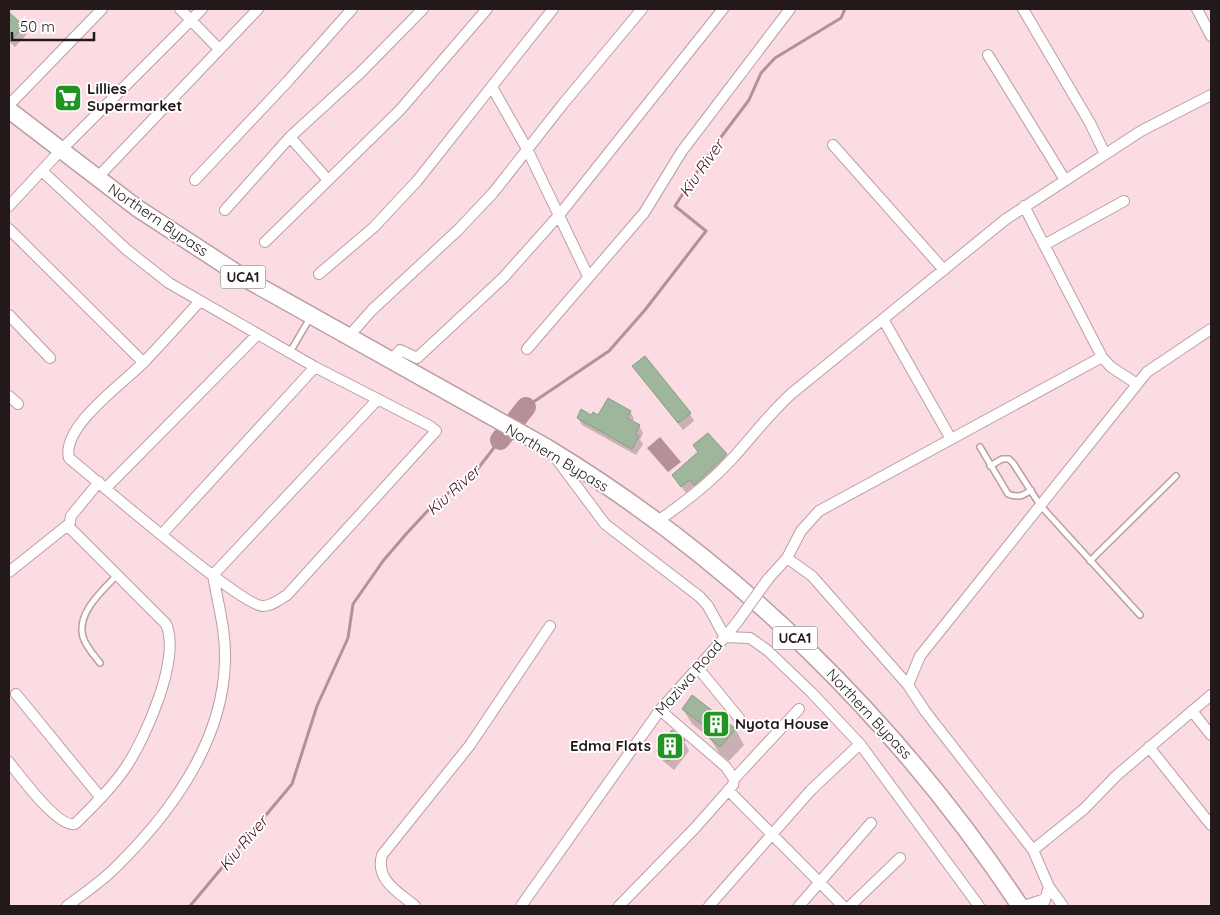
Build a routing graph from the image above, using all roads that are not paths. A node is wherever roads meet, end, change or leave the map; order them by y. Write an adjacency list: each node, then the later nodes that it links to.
1 (102, 9): 20 (street)
2 (180, 9): 14 (street)
3 (202, 9): 14 (street)
4 (258, 9): 16 (street)
5 (352, 9): 29 (street)
6 (423, 9): 22 (street)
7 (487, 9): 30 (street)
8 (553, 9): 18 (street)
9 (642, 9): 24 (street)
10 (723, 9): 36 (street)
11 (790, 9): 42 (street)
12 (1023, 9): 26 (street)
13 (1197, 9): 15 (street)
14 (191, 20): 16 (street); 25 (street)
15 (1211, 36)
16 (219, 49): 28 (street)
17 (988, 55): 31 (street)
18 (492, 87): 24 (street); 41 (street)
19 (1211, 95): 26 (street)
20 (9, 105)
21 (9, 110): 25 (main road, Northern Bypass / UCA1)
22 (290, 137): 30 (street); 35 (street)
23 (832, 145): 40 (street)
24 (527, 149): 36 (street); 49 (street)
25 (60, 151): 27 (street); 28 (main road, Northern Bypass / UCA1)
26 (1105, 154): 31 (street)
27 (42, 171): 33 (street); 43 (street)
28 (97, 178): 45 (main road, Northern Bypass / UCA1)
29 (195, 180)
30 (328, 180): 38 (street)
31 (1065, 180): 34 (street)
32 (1124, 202): 39 (street)
33 (9, 206)
34 (1024, 206): 39 (street); 40 (street)
35 (225, 210)
36 (560, 214): 42 (street); 54 (street)
37 (9, 229): 55 (street)
38 (265, 242)
39 (1044, 246): 52 (street)
40 (944, 270): 46 (street)
41 (319, 274)
42 (588, 276): 50 (street)
43 (200, 301): 48 (street); 55 (street)
44 (9, 316): 53 (street)
45 (311, 316): 49 (main road, Northern Bypass / UCA1); 51 (lane)
46 (883, 319): 61 (street); 69 (street)
47 (1211, 329): 57 (street)
48 (257, 335): 51 (street); 66 (street)
49 (348, 337): 54 (main road, Northern Bypass / UCA1)
50 (527, 349)
51 (290, 353): 56 (street)
52 (1102, 357): 57 (street); 61 (street)
53 (50, 358)
54 (391, 361): 63 (main road, Northern Bypass / UCA1)
55 (143, 362): 66 (street)
56 (315, 367): 59 (street); 71 (street)
57 (1137, 384): 68 (street)
58 (9, 396): 60 (street)
59 (378, 399): 76 (street); 76 (street)
60 (18, 404)
61 (951, 439): 72 (street)
62 (980, 447): 64 (lane)
63 (551, 450): 69 (main road, Northern Bypass / UCA1); 79 (street, Maziwa Road)
64 (990, 466): 67 (lane); 67 (lane)
65 (1176, 476): 73 (lane)
66 (102, 485): 70 (street); 71 (street)
67 (1031, 490): 68 (lane)
68 (1040, 505): 73 (lane); 82 (street)
69 (656, 522): 113 (main road, Northern Bypass / UCA1)
70 (69, 524): 74 (street); 75 (street)
71 (162, 534): 76 (street)
72 (787, 558): 79 (street, bridge); 82 (street)
73 (1090, 561): 77 (lane)
74 (9, 572)
75 (117, 574): 80 (lane); 95 (street)
76 (212, 575): 104 (street)
77 (1140, 615)
78 (550, 626): 105 (street)
79 (724, 637): 81 (street, Maziwa Road); 90 (street)
80 (100, 663)
81 (698, 668): 86 (street, Maziwa Road); 88 (street)
82 (908, 685): 99 (street)
83 (16, 694): 95 (street)
84 (1211, 695): 87 (street)
85 (799, 709): 93 (street)
86 (660, 710): 93 (street); 106 (street, Maziwa Road)
87 (1192, 711): 89 (street); 91 (street)
88 (739, 718)
89 (1211, 735)
90 (860, 744): 98 (street); 112 (street)
91 (1148, 747): 97 (street); 99 (street)
92 (9, 762): 95 (street)
93 (734, 779): 94 (street)
94 (728, 790): 98 (street); 107 (street)
95 (101, 798)
96 (871, 823): 101 (street)
97 (1211, 825)
98 (772, 835): 101 (street); 108 (street)
99 (1033, 850): 102 (street)
100 (900, 858): 111 (street)
101 (819, 883): 109 (street); 110 (street)
102 (1049, 887): 103 (street); 114 (street)
103 (1044, 902): 113 (street)
104 (67, 906)
105 (415, 906)
106 (521, 906)
107 (619, 906)
108 (709, 906)
109 (799, 906)
110 (842, 906)
111 (850, 906)
112 (979, 906)
113 (1022, 906)
114 (1063, 906)

